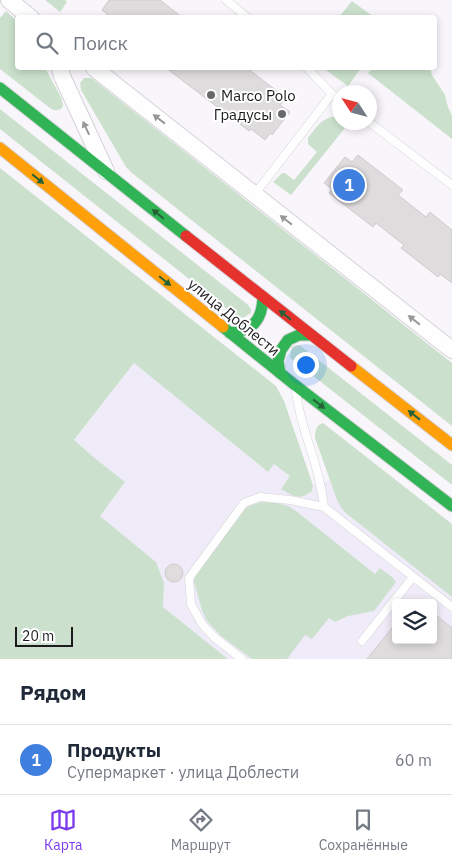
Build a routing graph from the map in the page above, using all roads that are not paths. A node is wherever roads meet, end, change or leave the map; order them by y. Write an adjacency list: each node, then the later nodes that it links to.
1 (9, 0): 3 (street)
2 (226, 0): 4 (lane)
3 (27, 15)
4 (244, 15)
5 (60, 70): 12 (street, one-way to 5)
6 (97, 70): 14 (street, one-way to 6)
7 (309, 70): 9 (lane)
8 (0, 88): 12 (main road)
9 (332, 94): 14 (lane)
10 (377, 128): 13 (lane)
11 (0, 148): 16 (main road, улица Доблести, one-way to 16)
12 (107, 173): 15 (main road, one-way to 12)
13 (452, 186)
14 (254, 195): 18 (street, one-way to 14)
15 (263, 297): 16 (main road); 17 (main road, one-way to 15)
16 (230, 334): 19 (main road, улица Доблести)
17 (311, 335): 19 (main road); 21 (main road, one-way to 17)
18 (452, 350)
19 (280, 373): 20 (main road, улица Доблести)
20 (295, 385): 22 (main road, улица Доблести, one-way to 22); 23 (lane)
21 (452, 445)
22 (452, 506)
23 (324, 507): 24 (lane); 27 (lane)
24 (413, 576): 25 (lane); 26 (lane)
25 (452, 607)
26 (362, 641)
27 (242, 659)

